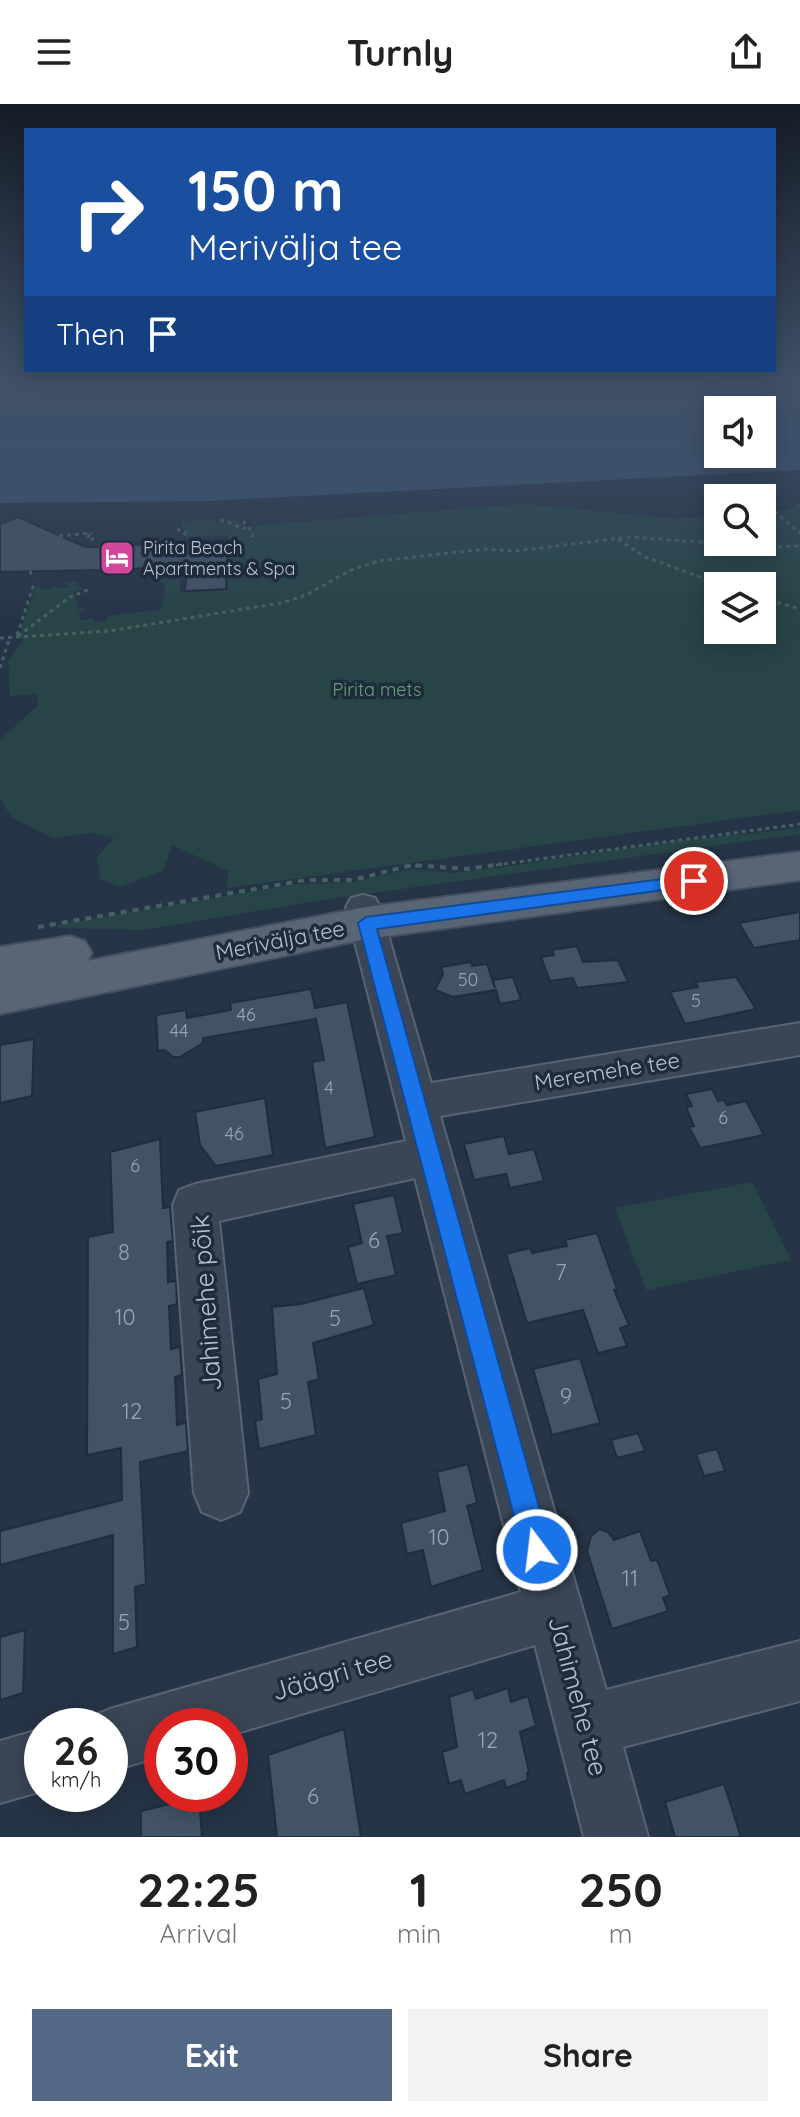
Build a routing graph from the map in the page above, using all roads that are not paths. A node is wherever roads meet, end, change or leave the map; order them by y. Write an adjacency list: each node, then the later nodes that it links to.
1 (800, 844): 3 (main road, Merivälja tee)
2 (800, 866): 3 (main road, Merivälja tee)
3 (365, 915): 4 (main road, Merivälja tee); 5 (main road, Merivälja tee); 7 (street, Jahimehe tee)
4 (0, 964)
5 (0, 996)
6 (800, 1039): 7 (street, Meremehe tee)
7 (415, 1103): 8 (street, Jahimehe tee)
8 (429, 1156): 9 (street, Jahimehe põik); 10 (street, Jahimehe tee)
9 (221, 1493)
10 (554, 1611): 12 (street, Jahimehe tee); 13 (street, Jäägri tee)
11 (800, 1671): 12 (street)
12 (586, 1726): 16 (street, Jahimehe tee)
13 (128, 1735)
14 (24, 1765): 15 (street)
15 (0, 1772)
16 (616, 1837)

